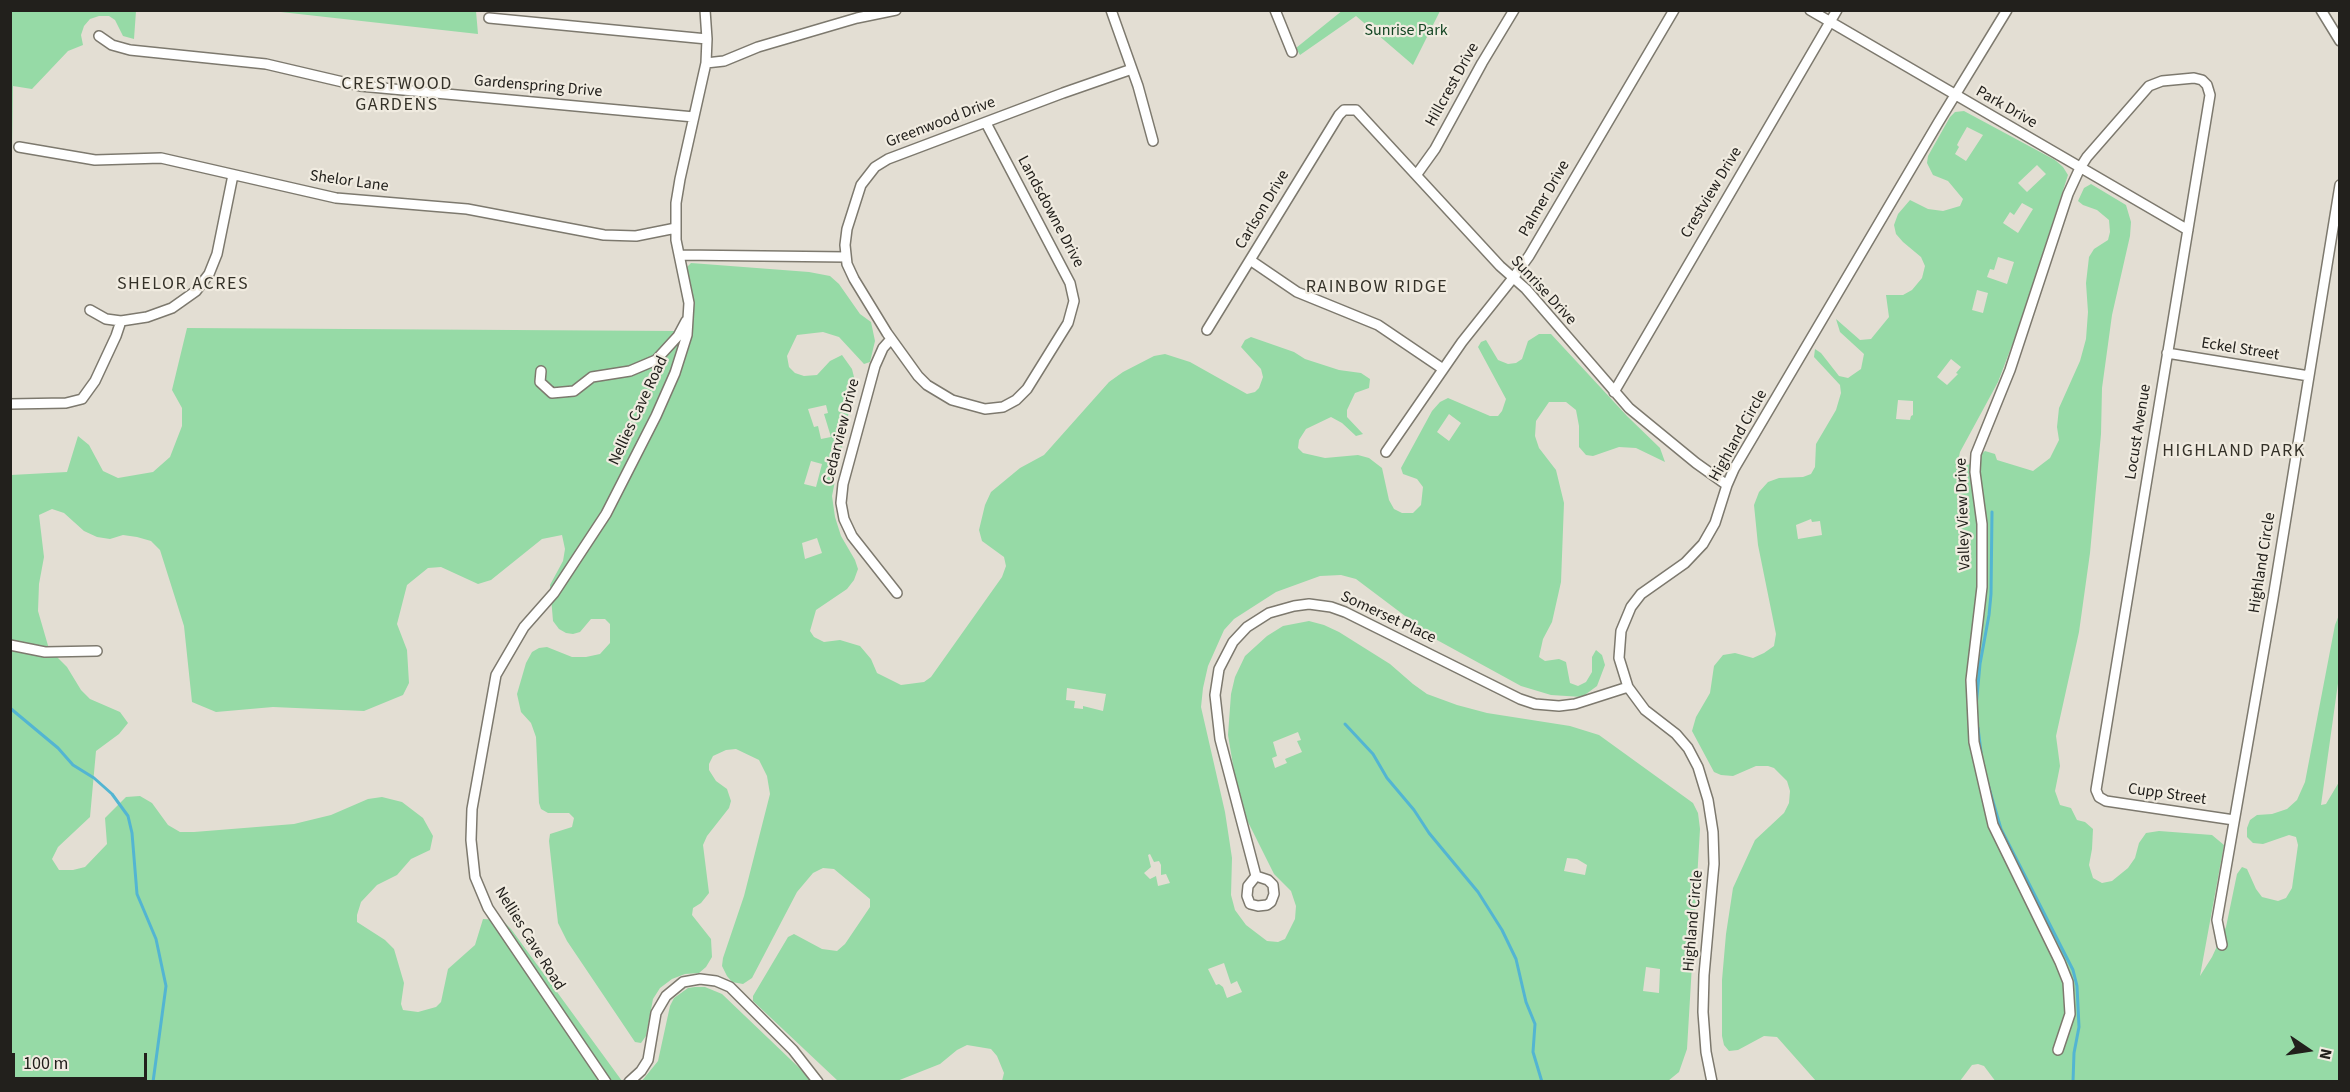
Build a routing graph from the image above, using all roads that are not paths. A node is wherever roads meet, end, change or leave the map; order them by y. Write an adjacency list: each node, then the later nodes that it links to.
1 (705, 10): 14 (street, Nellies Cave Road)
2 (896, 10): 17 (street)
3 (1111, 10): 18 (street)
4 (1275, 10): 16 (street)
5 (1514, 10): 27 (street, Hillcrest Drive)
6 (1674, 10): 35 (street, Palmer Drive)
7 (1810, 10): 12 (street, Park Drive)
8 (1837, 10): 12 (street, Crestview Drive)
9 (2007, 10): 20 (street, Highland Circle)
10 (2321, 10): 15 (street)
11 (489, 18): 14 (street)
12 (1830, 22): 20 (street, Park Drive); 45 (street, Crestview Drive)
13 (99, 36): 22 (street, Gardenspring Drive)
14 (707, 39): 17 (street, Nellies Cave Road)
15 (2340, 41)
16 (1292, 52)
17 (706, 63): 22 (street, Nellies Cave Road)
18 (1132, 69): 23 (street, Greenwood Drive); 24 (street)
19 (2200, 79): 26 (street, Valley View Drive); 31 (street, Locust Avenue)
20 (1954, 95): 26 (street, Park Drive); 48 (street, Highland Circle)
21 (1348, 109): 27 (street, Sunrise Drive); 34 (street, Carlson Drive)
22 (694, 117): 30 (street, Nellies Cave Road)
23 (986, 123): 33 (street, Greenwood Drive); 40 (street, Landsdowne Drive)
24 (1153, 141)
25 (19, 147): 28 (street, Shelor Lane)
26 (2080, 168): 31 (street, Park Drive); 57 (street, Valley View Drive)
27 (1417, 174): 35 (street, Sunrise Drive)
28 (233, 176): 30 (street, Shelor Lane); 38 (street)
29 (2340, 185): 44 (street, Highland Circle)
30 (676, 228): 32 (street, Nellies Cave Road)
31 (2188, 230): 41 (street, Locust Avenue)
32 (679, 255): 33 (street); 37 (street, Nellies Cave Road)
33 (846, 257): 40 (street, Greenwood Drive)
34 (1250, 260): 39 (street, Carlson Drive); 42 (street)
35 (1513, 278): 42 (street, Palmer Drive); 45 (street, Sunrise Drive)
36 (90, 310): 38 (street)
37 (689, 316): 43 (street); 58 (street, Nellies Cave Road)
38 (121, 321): 46 (street)
39 (1207, 330)
40 (891, 339): 49 (street, Cedarview Drive)
41 (2167, 353): 44 (street, Eckel Street); 53 (street, Locust Avenue)
42 (1443, 369): 47 (street, Palmer Drive)
43 (541, 371)
44 (2309, 376): 54 (street, Highland Circle)
45 (1614, 392): 48 (street, Sunrise Drive)
46 (10, 404)
47 (1386, 452)
48 (1726, 485): 52 (street, Highland Circle)
49 (897, 593)
50 (10, 645): 51 (street)
51 (97, 651)
52 (1628, 687): 55 (street, Somerset Place); 61 (street, Highland Circle)
53 (2098, 795): 54 (street, Cupp Street)
54 (2234, 820): 56 (street, Highland Circle)
55 (1256, 876)
56 (2222, 945)
57 (2058, 1050)
58 (606, 1082)
59 (629, 1082): 60 (street)
60 (818, 1082)
61 (1712, 1082)

